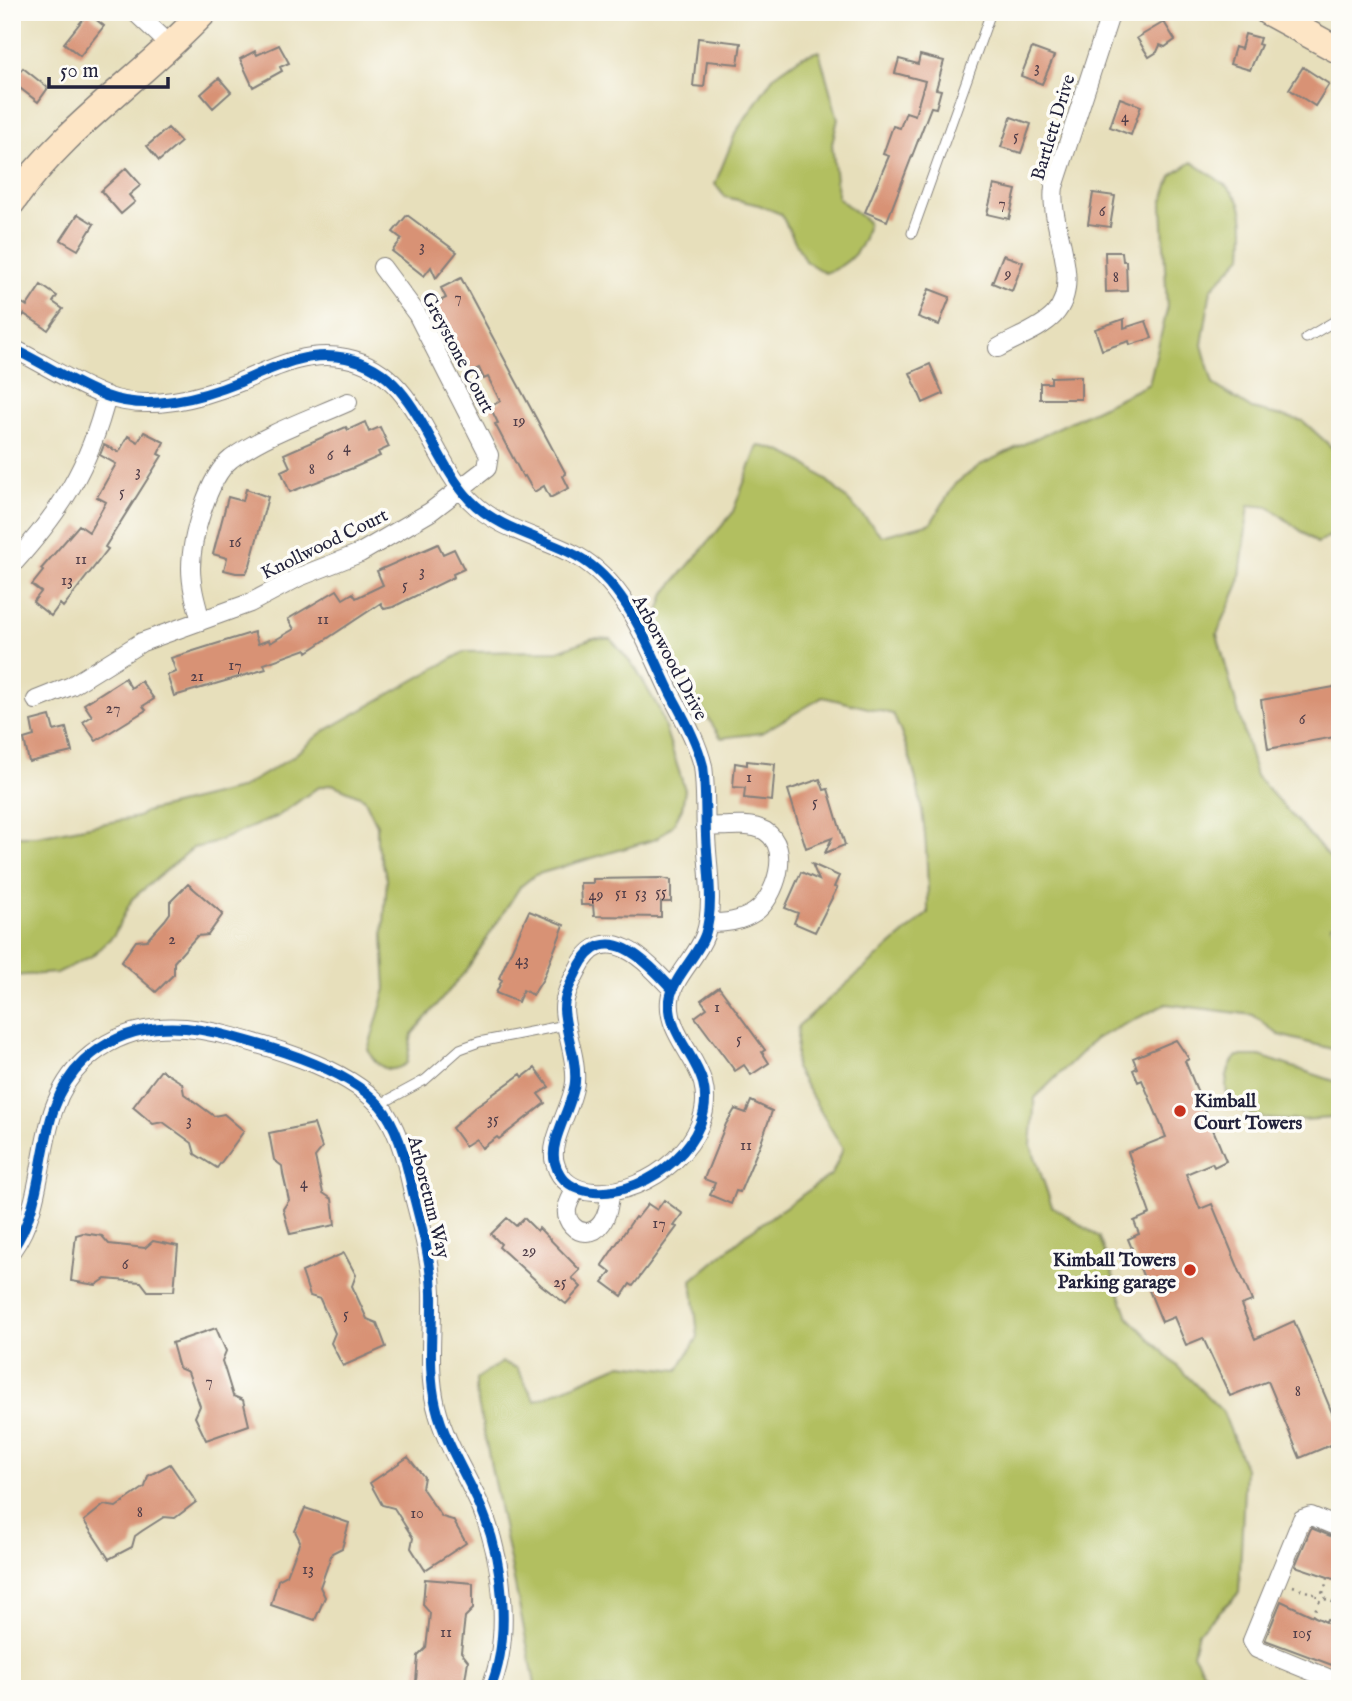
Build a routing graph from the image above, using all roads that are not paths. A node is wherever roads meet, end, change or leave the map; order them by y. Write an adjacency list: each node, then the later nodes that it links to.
1 (135, 12): 6 (street)
2 (204, 12): 6 (street)
3 (991, 12): 9 (lane)
4 (1111, 12): 14 (street, Bartlett Drive)
5 (1268, 12): 7 (street)
6 (169, 44): 8 (street)
7 (1340, 51)
8 (12, 202)
9 (912, 233)
10 (382, 267): 17 (street, Greystone Court)
11 (1340, 318): 12 (lane)
12 (1306, 338)
13 (12, 348): 15 (street, Arborwood Drive)
14 (998, 348)
15 (107, 396): 18 (street, Arborwood Drive); 19 (street)
16 (348, 401): 20 (street)
17 (490, 462): 18 (street, Knollwood Court)
18 (460, 488): 20 (street, Knollwood Court); 22 (street, Arborwood Drive)
19 (12, 565)
20 (201, 621): 21 (street, Knollwood Court)
21 (36, 700)
22 (705, 827): 23 (street, Arborwood Drive); 23 (street)
23 (708, 923): 24 (street, Arborwood Drive)
24 (673, 990): 25 (street); 28 (street)
25 (567, 1025): 26 (lane); 27 (street)
26 (379, 1105): 29 (street, Arboretum Way); 32 (street, Arboretum Way)
27 (576, 1188): 28 (street); 28 (street)
28 (610, 1192)
29 (12, 1250)
30 (1340, 1528): 31 (street)
31 (1340, 1683)
32 (490, 1689)

